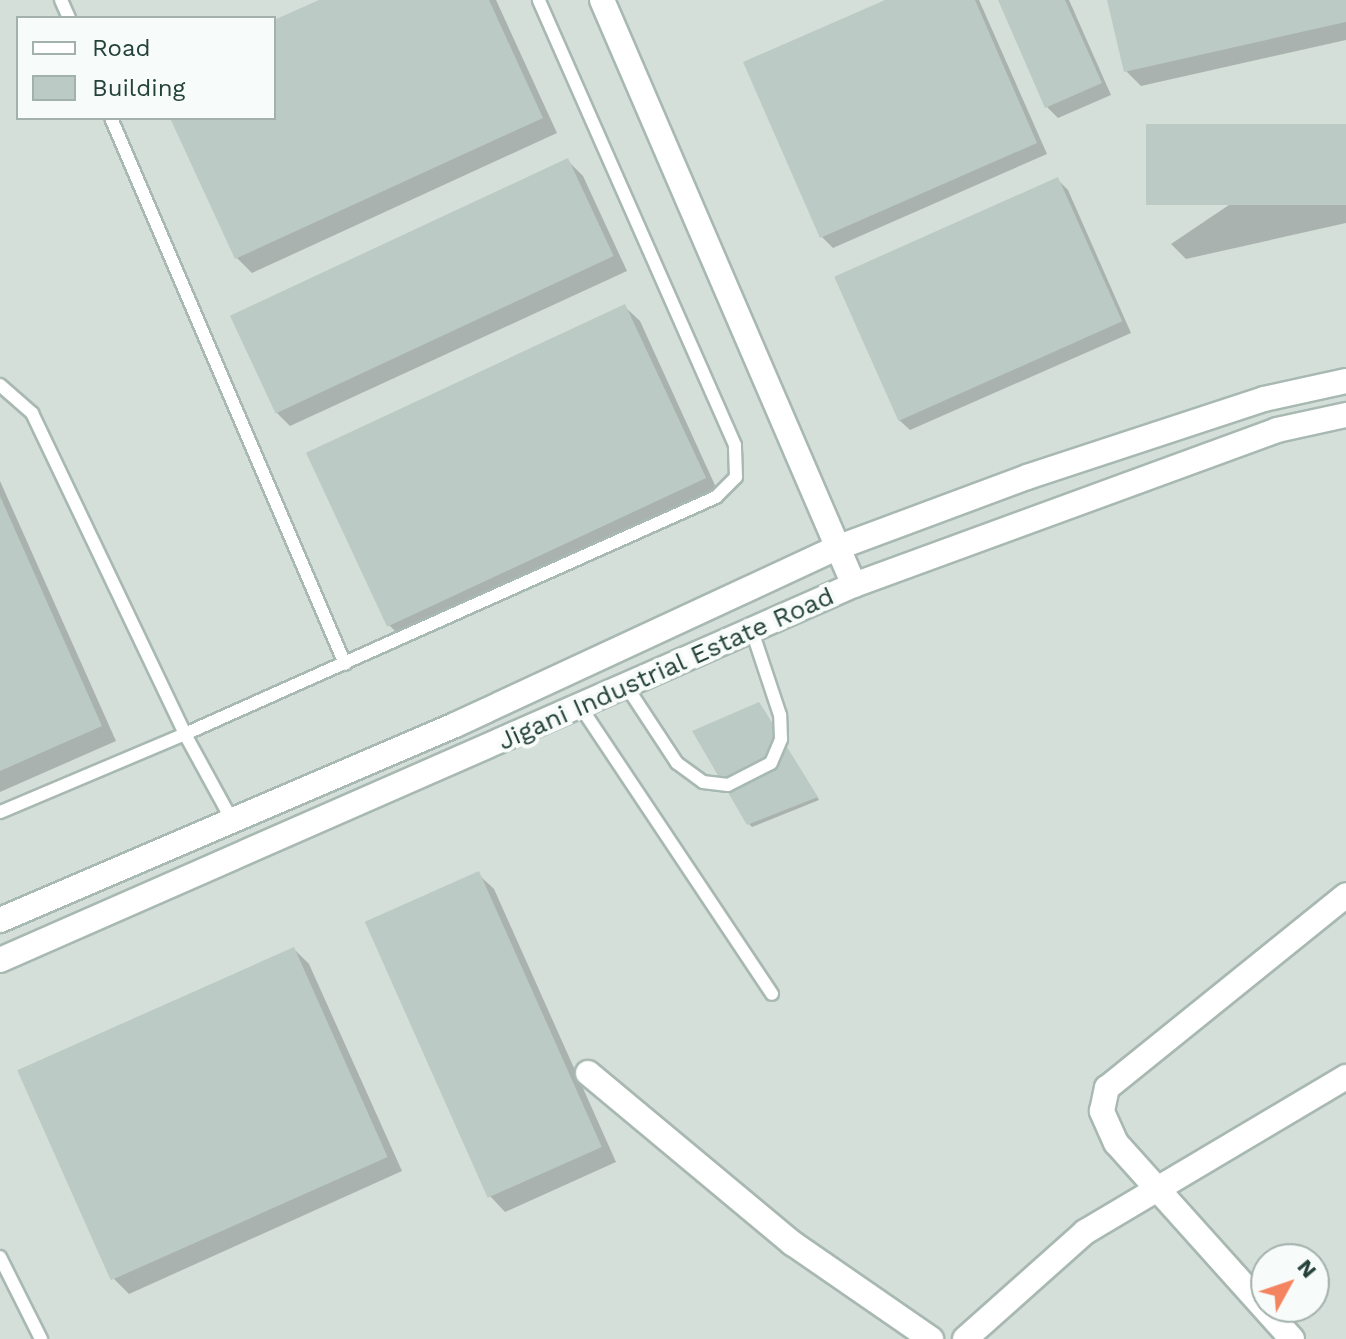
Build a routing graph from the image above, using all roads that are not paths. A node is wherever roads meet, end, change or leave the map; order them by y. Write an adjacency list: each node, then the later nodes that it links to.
1 (539, 0): 10 (lane)
2 (602, 0): 7 (main road)
3 (112, 120): 10 (lane)
4 (1346, 381): 7 (main road, Jigani Industrial Estate Road)
5 (0, 385): 13 (lane)
6 (1346, 415): 8 (main road, Jigani Industrial Estate Road)
7 (839, 547): 8 (main road); 15 (main road, Jigani Industrial Estate Road)
8 (854, 585): 9 (main road, Jigani Industrial Estate Road)
9 (752, 631): 11 (main road, Jigani Industrial Estate Road); 11 (lane)
10 (345, 664): 13 (lane)
11 (627, 687): 12 (main road, Jigani Industrial Estate Road)
12 (580, 706): 18 (main road, Jigani Industrial Estate Road); 19 (lane)
13 (185, 734): 14 (lane); 15 (lane)
14 (0, 812)
15 (232, 820): 17 (main road, Jigani Industrial Estate Road)
16 (1346, 895): 22 (main road)
17 (0, 920)
18 (0, 960)
19 (772, 994)
20 (588, 1073): 25 (main road)
21 (1346, 1077): 22 (main road)
22 (1159, 1191): 26 (main road); 27 (main road)
23 (0, 1257): 24 (lane)
24 (41, 1339)
25 (931, 1339)
26 (965, 1339)
27 (1292, 1339)

